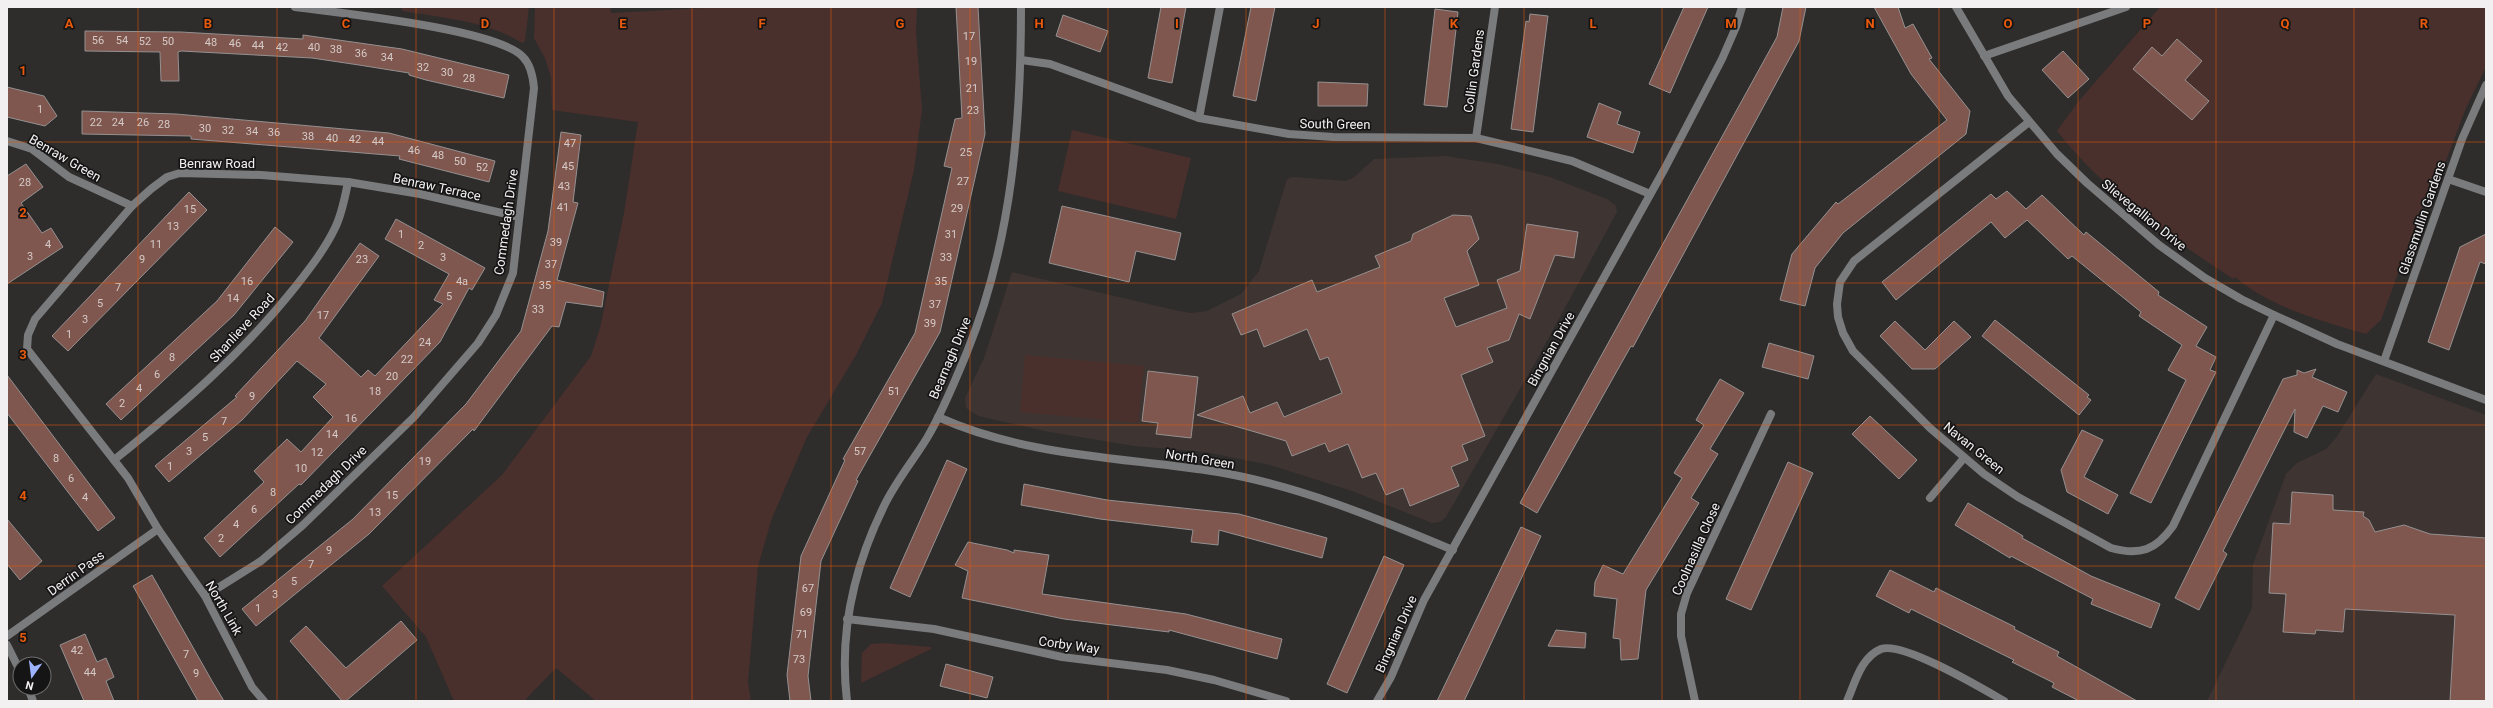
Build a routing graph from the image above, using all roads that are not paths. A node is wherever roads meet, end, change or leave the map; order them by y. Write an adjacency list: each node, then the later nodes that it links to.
1 (295, 7): 20 (street, Commedagh Drive)
2 (1021, 7): 9 (street, Bearnagh Drive)
3 (1220, 7): 11 (street)
4 (1495, 7): 13 (street, Collin Gardens)
5 (1742, 7): 18 (street, Bingnian Drive)
6 (1956, 7): 8 (street, Slievegallion Drive)
7 (2126, 7): 8 (street)
8 (1984, 56): 12 (street, Slievegallion Drive)
9 (1021, 60): 11 (street, South Green); 25 (street, Bearnagh Drive)
10 (2486, 85): 15 (street, Glassmullin Gardens)
11 (1199, 118): 13 (street, South Green)
12 (2029, 122): 21 (street, Slievegallion Drive); 26 (street, Navan Green)
13 (1476, 138): 18 (street, South Green)
14 (7, 141): 19 (street, Benraw Green)
15 (2448, 179): 17 (street); 22 (street, Glassmullin Gardens)
16 (348, 182): 19 (street, Benraw Road); 20 (street, Benraw Terrace); 27 (street, Shanlieve Road)
17 (2486, 192)
18 (1650, 194): 30 (street, Bingnian Drive)
19 (132, 206): 27 (street, Benraw Road)
20 (519, 217): 31 (street, Commedagh Drive)
21 (2274, 315): 22 (street, Slievegallion Drive); 26 (street, Navan Green)
22 (2384, 361): 23 (street, Slievegallion Drive)
23 (2486, 400)
24 (1771, 414): 40 (street, Coolnasilla Close)
25 (938, 418): 30 (street, North Green); 32 (street, Bearnagh Drive)
26 (1964, 458): 28 (street)
27 (114, 460): 29 (street)
28 (1930, 498)
29 (158, 529): 31 (street, North Link); 33 (street, Derrin Pass)
30 (1453, 550): 39 (street, Bingnian Drive)
31 (205, 596): 36 (street, North Link)
32 (847, 619): 37 (street, Bearnagh Drive); 38 (street, Corby Way)
33 (7, 636)
34 (7, 645): 35 (street)
35 (12, 656)
36 (264, 701)
37 (847, 701)
38 (1286, 701)
39 (1377, 701)
40 (1695, 701)
41 (1847, 701): 42 (street)
42 (2004, 701)

